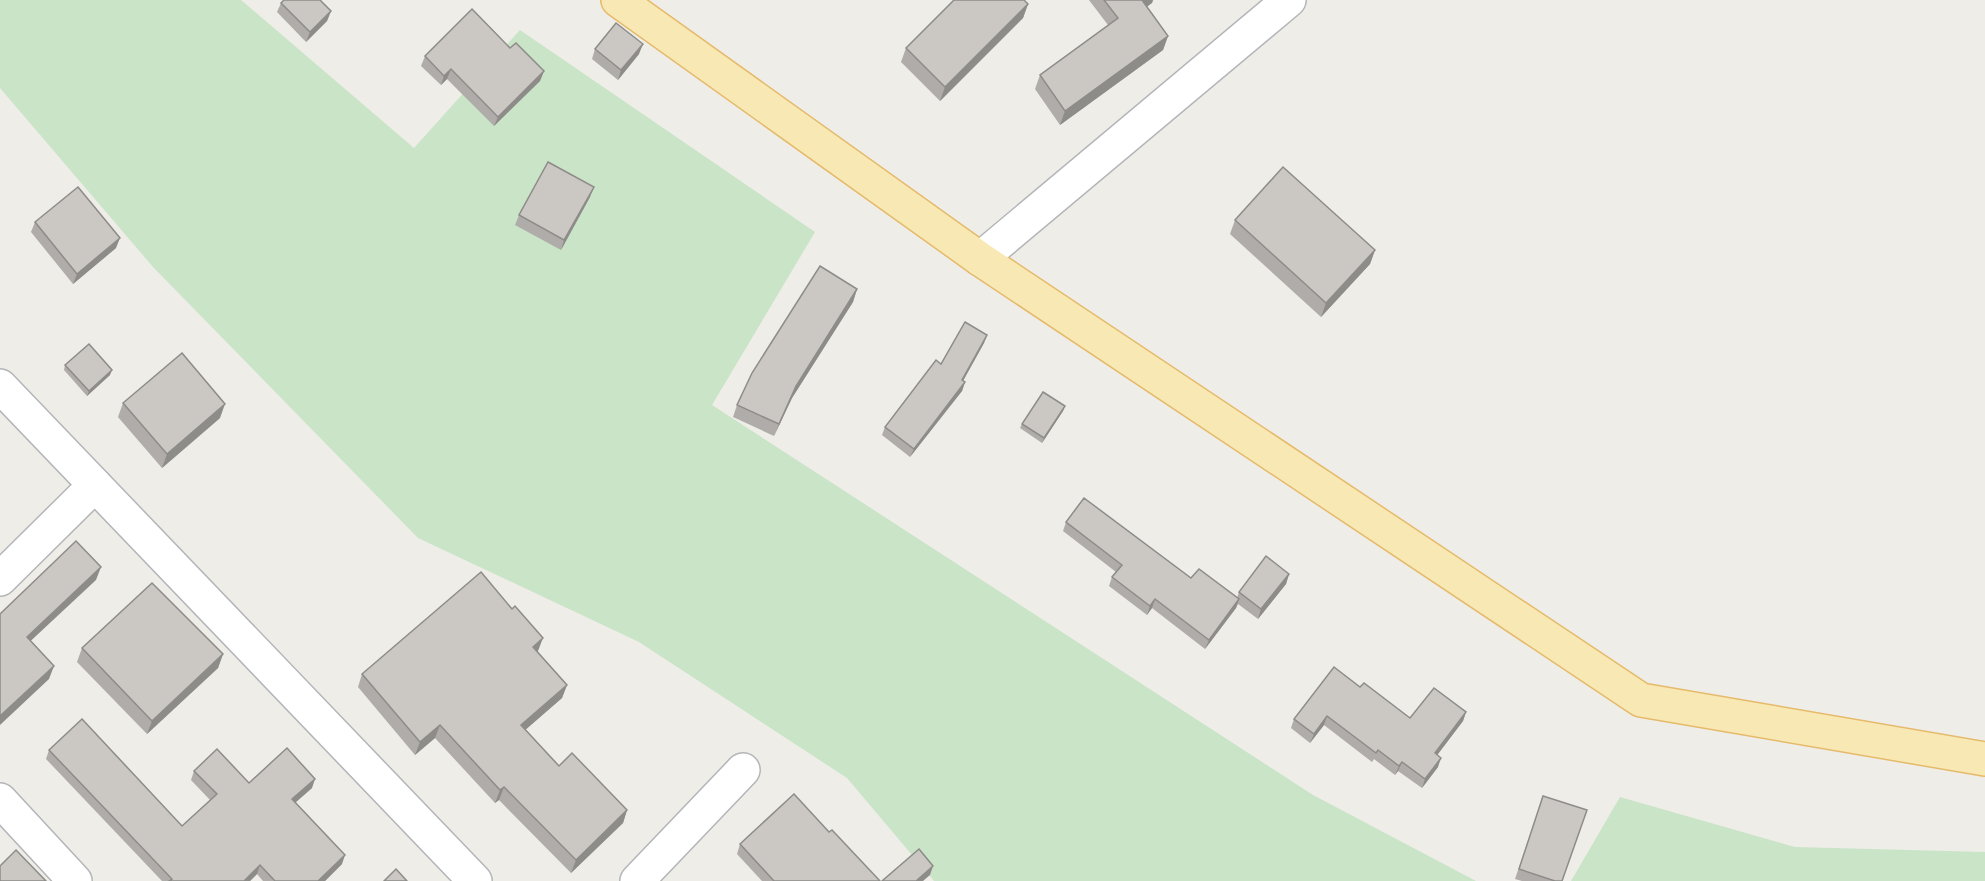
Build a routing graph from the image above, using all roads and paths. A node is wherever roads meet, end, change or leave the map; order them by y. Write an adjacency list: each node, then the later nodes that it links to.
1 (618, 0): 3 (main road)
2 (1289, 0): 3 (street)
3 (980, 259): 7 (main road)
4 (0, 386): 5 (street)
5 (95, 485): 6 (street); 11 (street)
6 (0, 579)
7 (1985, 759)
8 (743, 770): 12 (street)
9 (0, 800): 10 (street)
10 (75, 881)
11 (475, 881)
12 (637, 881)

